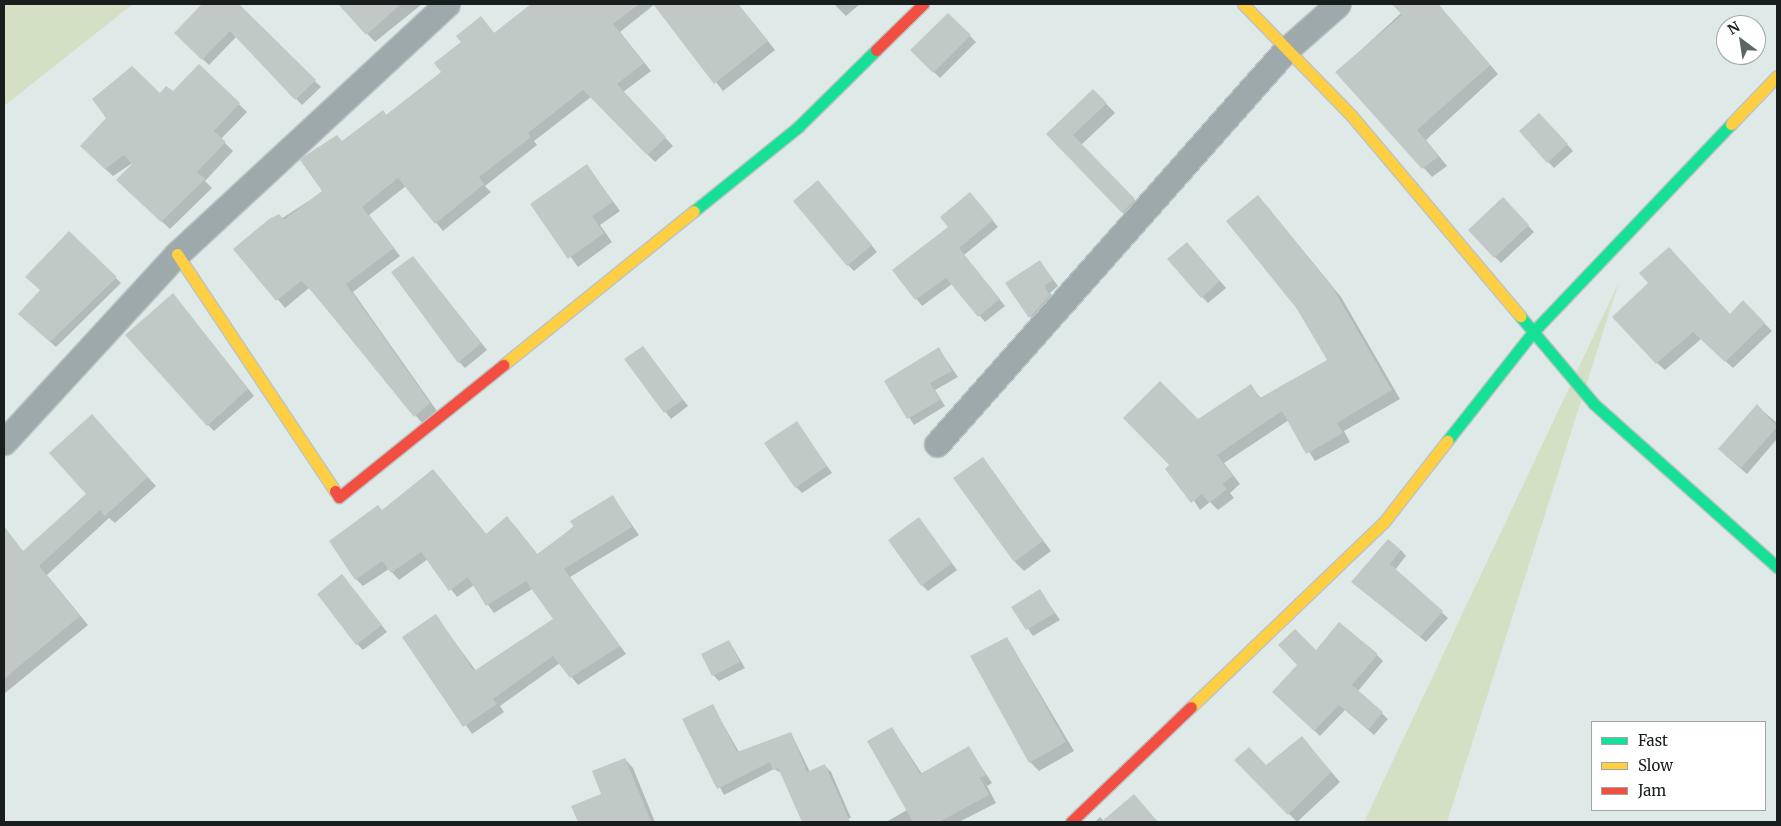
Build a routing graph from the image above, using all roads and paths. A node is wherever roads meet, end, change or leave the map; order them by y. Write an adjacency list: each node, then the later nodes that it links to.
1 (447, 4): 7 (street)
2 (923, 4): 7 (street)
3 (1243, 4): 5 (street)
4 (1338, 4): 5 (street)
5 (1286, 50): 8 (street); 10 (street)
6 (1777, 76): 8 (street)
7 (177, 254): 9 (street)
8 (1533, 332): 11 (street); 12 (street)
9 (5, 441)
10 (937, 444)
11 (1777, 567)
12 (1071, 822)

